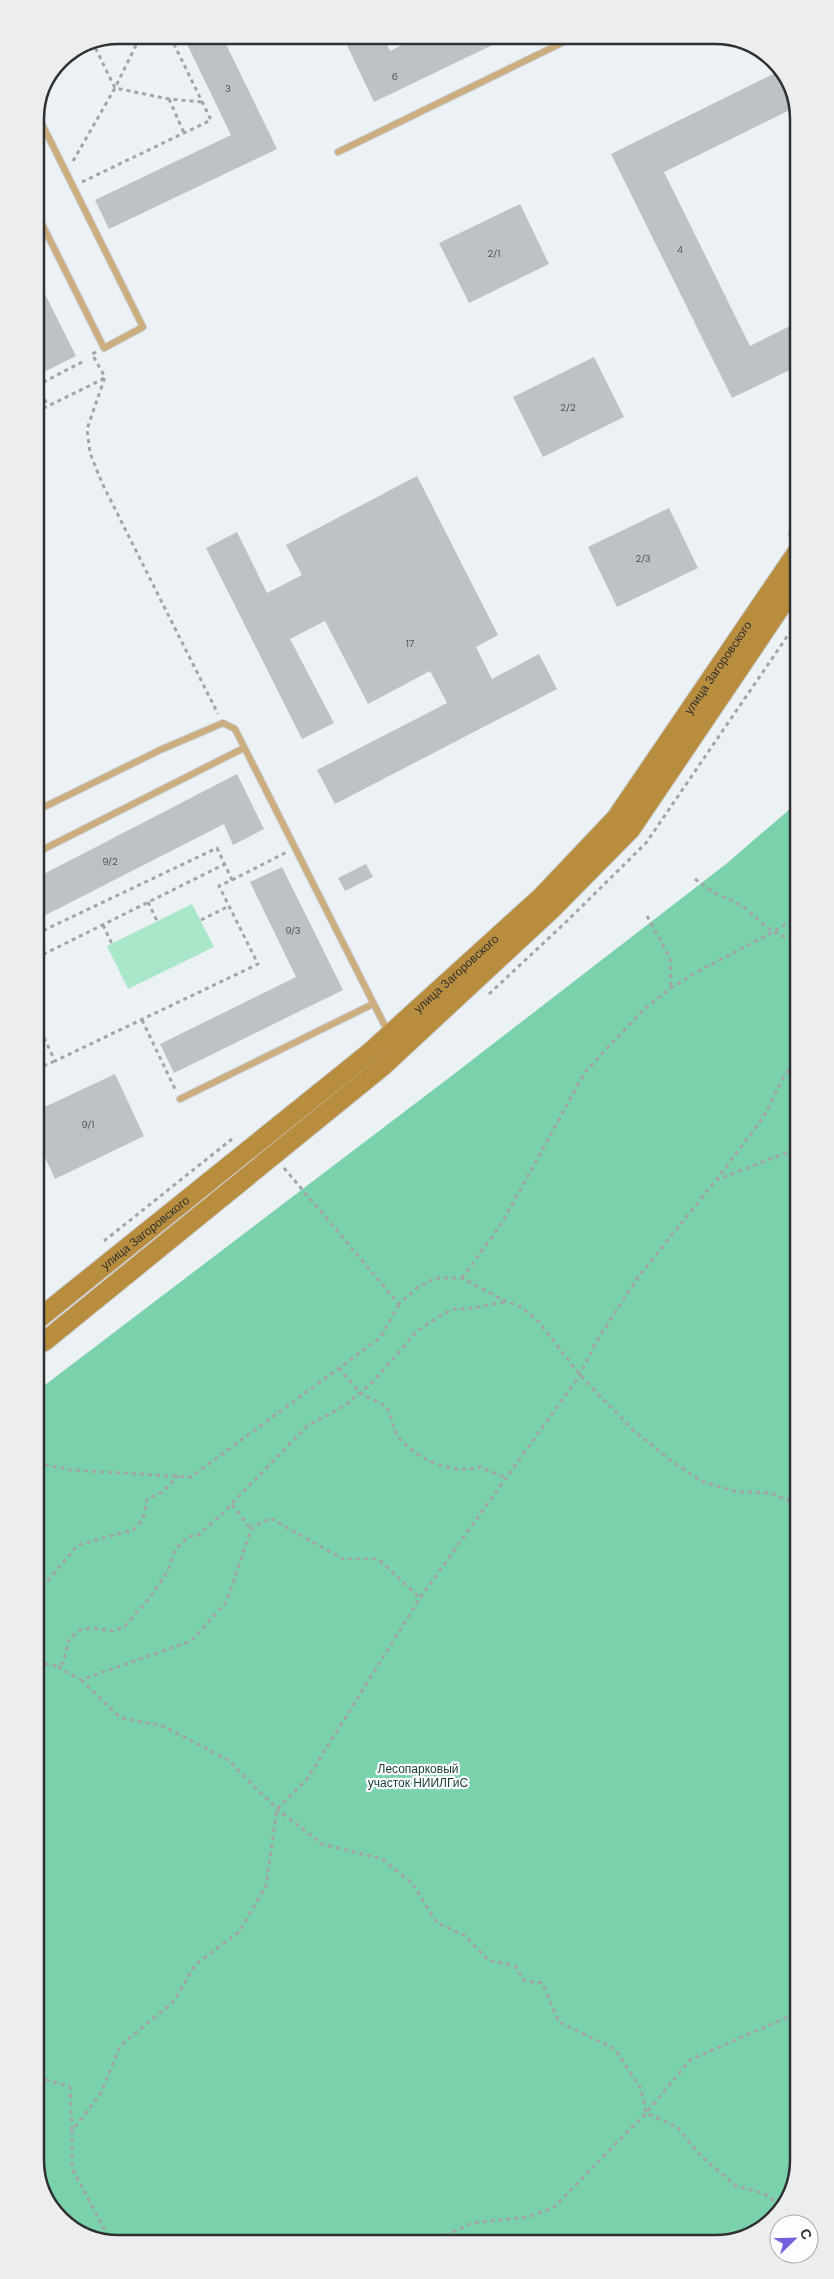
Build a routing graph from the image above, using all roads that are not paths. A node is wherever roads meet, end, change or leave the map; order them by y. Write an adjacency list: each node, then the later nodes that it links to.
1 (560, 44): 3 (lane)
2 (44, 128): 4 (lane)
3 (338, 152)
4 (44, 228)
5 (790, 562): 11 (street, улица Загоровского)
6 (790, 593): 14 (street, улица Загоровского)
7 (244, 748): 8 (lane); 9 (lane); 10 (lane)
8 (44, 807)
9 (44, 849)
10 (373, 1004): 11 (lane); 12 (lane)
11 (389, 1035): 13 (street, улица Загоровского)
12 (180, 1099)
13 (44, 1314)
14 (44, 1340)

